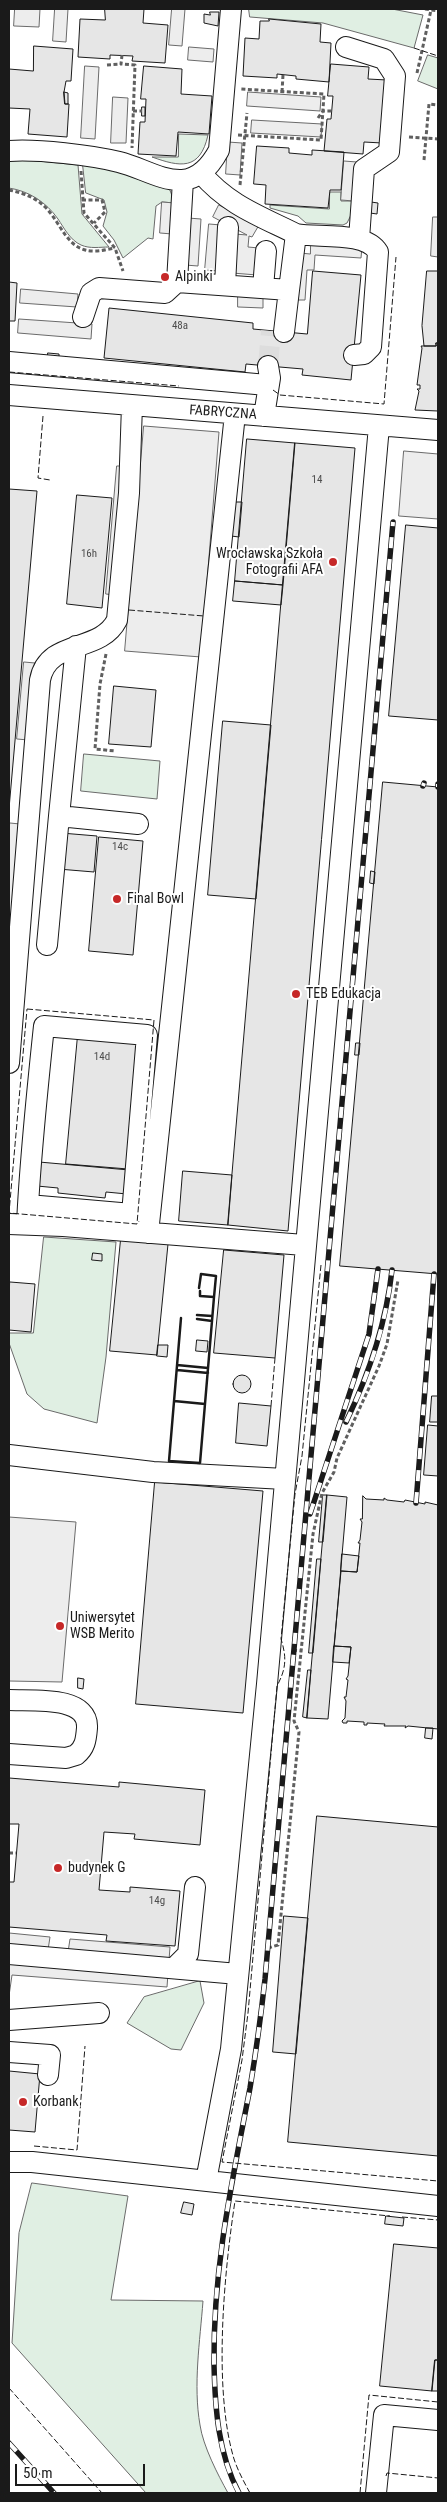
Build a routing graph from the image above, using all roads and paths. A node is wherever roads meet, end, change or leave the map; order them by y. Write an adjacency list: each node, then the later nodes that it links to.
1 (231, 9): 11 (street)
2 (425, 9): 3 (path)
3 (431, 10): 4 (path); 9 (path)
4 (438, 10)
5 (346, 47): 22 (street)
6 (122, 55): 7 (path)
7 (121, 64): 8 (path); 14 (path)
8 (107, 65)
9 (417, 73)
10 (283, 75): 12 (path)
11 (224, 88): 12 (path); 20 (street)
12 (282, 92): 16 (path)
13 (438, 105): 23 (path)
14 (133, 110): 15 (path); 26 (path)
15 (142, 111)
16 (324, 111): 17 (path); 19 (path); 21 (path)
17 (332, 111)
18 (247, 113): 21 (path)
19 (318, 118)
20 (222, 135): 21 (path); 29 (street)
21 (245, 135): 32 (path)
22 (391, 136): 23 (path); 36 (street)
23 (426, 138): 24 (path); 28 (path)
24 (438, 139)
25 (9, 151): 27 (street)
26 (131, 155)
27 (80, 156): 29 (street); 31 (path)
28 (424, 160)
29 (192, 176): 32 (street); 39 (street)
30 (9, 190): 37 (path)
31 (82, 200): 33 (path); 33 (path)
32 (229, 200): 35 (street)
33 (94, 223): 37 (path)
34 (228, 227): 40 (street)
35 (296, 234): 36 (street); 43 (street)
36 (359, 239): 46 (street)
37 (115, 248): 42 (path)
38 (266, 251): 41 (street)
39 (177, 282): 40 (street); 42 (street)
40 (225, 285): 41 (street)
41 (263, 288): 43 (street)
42 (123, 290): 44 (street)
43 (288, 296): 45 (street)
44 (83, 316)
45 (278, 332)
46 (354, 355)
47 (9, 362): 51 (street)
48 (9, 395): 49 (street, FABRYCZNA)
49 (132, 405): 50 (street, FABRYCZNA); 54 (street)
50 (235, 414): 51 (street, FABRYCZNA); 62 (street)
51 (264, 416): 52 (street, FABRYCZNA)
52 (379, 426): 53 (street, FABRYCZNA); 63 (street)
53 (438, 430)
54 (104, 636): 55 (street); 56 (path)
55 (76, 646): 57 (street); 60 (street)
56 (115, 751)
57 (59, 816): 58 (street); 59 (street)
58 (138, 824)
59 (47, 945)
60 (9, 1063)
61 (21, 1218): 61 (street); 62 (street)
62 (148, 1233): 63 (street)
63 (304, 1245): 66 (street)
64 (398, 1280): 68 (path)
65 (9, 1455): 66 (street)
66 (285, 1479): 77 (street)
67 (293, 1650): 68 (path)
68 (301, 1651): 74 (path)
69 (9, 1700): 70 (street)
70 (9, 1754)
71 (9, 1853): 72 (path)
72 (16, 1853)
73 (195, 1887): 76 (street)
74 (268, 1948)
75 (9, 1954): 76 (street)
76 (174, 1968): 77 (street)
77 (238, 1974): 83 (street)
78 (99, 2013): 79 (street)
79 (9, 2020)
80 (9, 2052): 81 (street)
81 (48, 2075)
82 (9, 2162): 83 (street)
83 (206, 2181): 84 (street)
84 (438, 2206)
85 (438, 2420): 86 (street)
86 (376, 2493)

